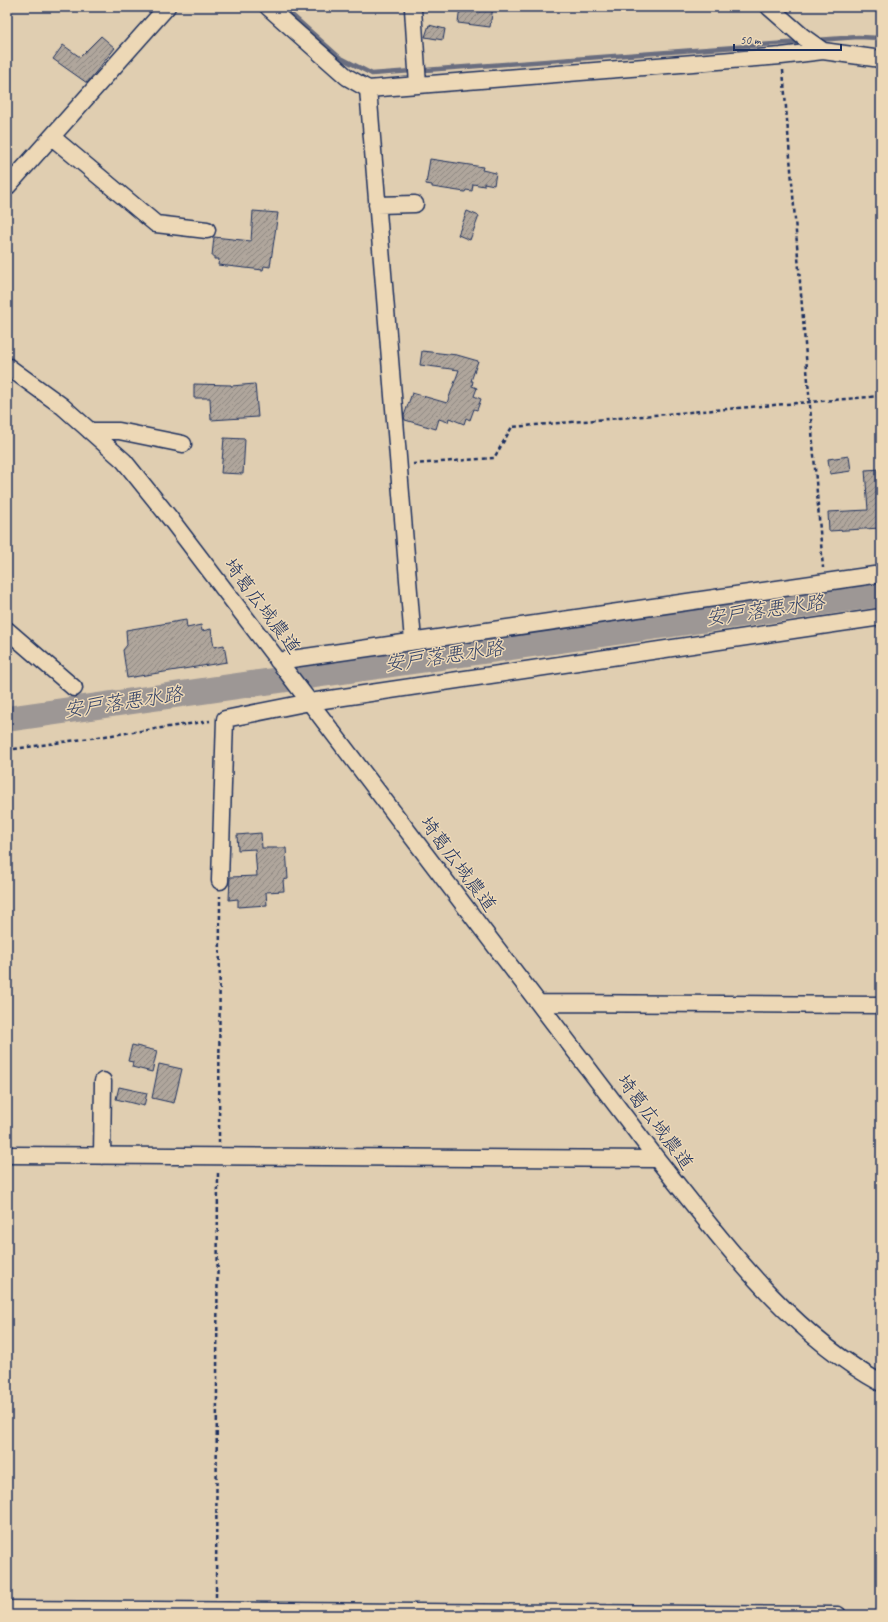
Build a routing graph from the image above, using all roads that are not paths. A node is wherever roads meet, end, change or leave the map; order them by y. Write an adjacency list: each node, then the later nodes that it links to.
1 (167, 7): 9 (street)
2 (268, 7): 8 (street)
3 (769, 7): 5 (street)
4 (413, 9): 7 (street)
5 (823, 51): 6 (street); 7 (street)
6 (881, 59)
7 (418, 85): 8 (street)
8 (368, 89): 12 (street)
9 (52, 136): 10 (street); 13 (street)
10 (7, 187)
11 (415, 204): 12 (street)
12 (377, 205): 20 (street)
13 (206, 230)
14 (7, 366): 15 (street, 埼葛広域農道)
15 (90, 431): 16 (street); 21 (street, 埼葛広域農道)
16 (183, 444)
17 (881, 574): 20 (street)
18 (881, 616): 23 (street)
19 (7, 630): 22 (street)
20 (412, 641): 21 (street)
21 (280, 664): 23 (street, 埼葛広域農道)
22 (74, 688)
23 (307, 699): 24 (street); 25 (street, 埼葛広域農道)
24 (220, 881)
25 (540, 1003): 26 (street); 30 (street, 埼葛広域農道)
26 (881, 1005)
27 (103, 1081): 29 (street)
28 (7, 1154): 29 (street)
29 (102, 1156): 30 (street)
30 (657, 1159): 31 (street, 埼葛広域農道)
31 (881, 1383)
32 (7, 1609): 33 (street)
33 (838, 1615)

